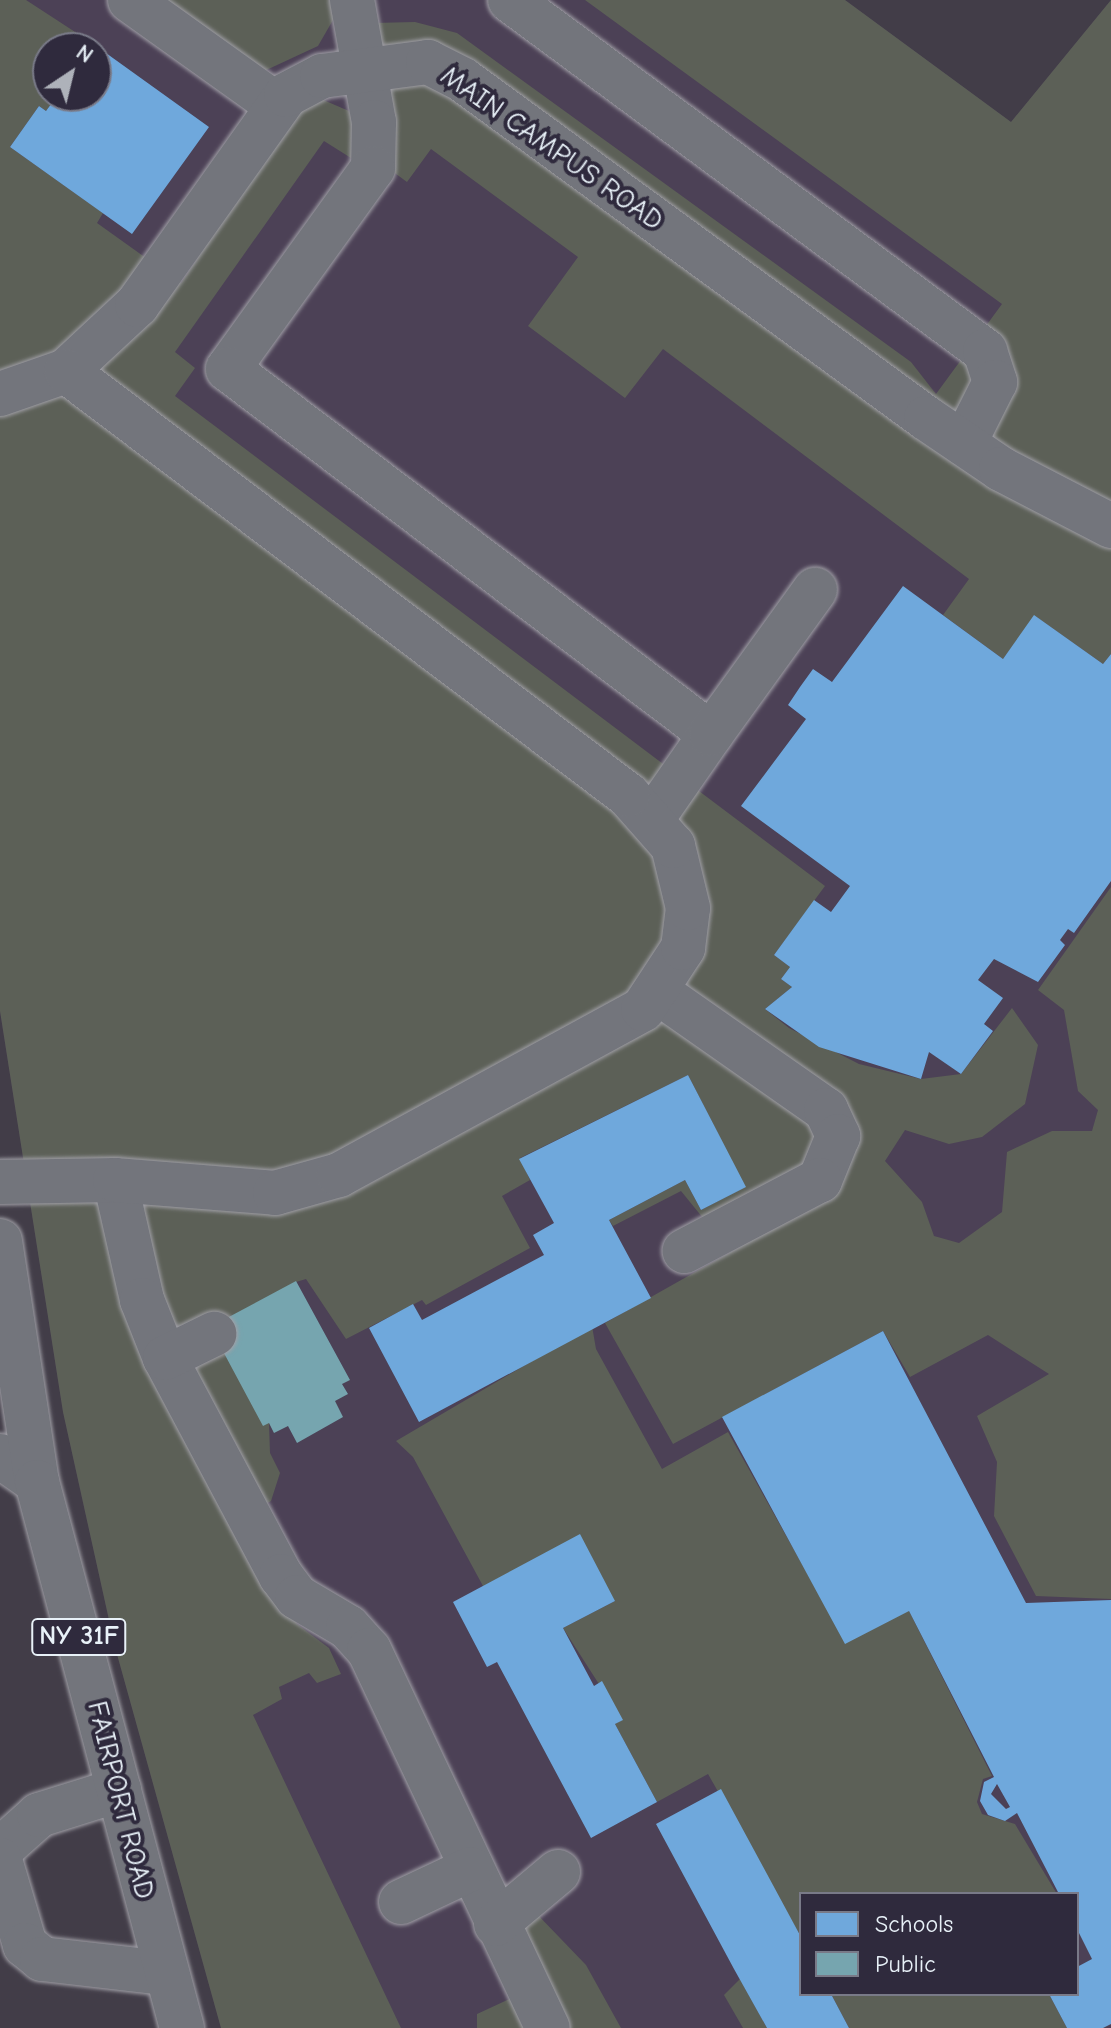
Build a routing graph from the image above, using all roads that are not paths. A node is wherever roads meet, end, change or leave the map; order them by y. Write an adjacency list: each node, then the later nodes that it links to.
1 (130, 0): 5 (street)
2 (352, 0): 4 (street)
3 (510, 0): 8 (street)
4 (365, 66): 5 (street, MAIN CAMPUS ROAD); 8 (street, MAIN CAMPUS ROAD); 11 (street)
5 (278, 106): 6 (street, MAIN CAMPUS ROAD)
6 (66, 371): 7 (street, MAIN CAMPUS ROAD); 12 (street)
7 (0, 394)
8 (964, 444): 9 (street, MAIN CAMPUS ROAD)
9 (1106, 513)
10 (815, 590): 11 (street)
11 (711, 734): 12 (street)
12 (652, 819): 13 (street)
13 (659, 993): 14 (street); 17 (street)
14 (115, 1180): 15 (street); 19 (street)
15 (0, 1182)
16 (0, 1241): 21 (street, FAIRPORT ROAD / NY 31F)
17 (685, 1251)
18 (214, 1334): 19 (street)
19 (165, 1358): 25 (street)
20 (0, 1456): 21 (street)
21 (37, 1482): 22 (street, FAIRPORT ROAD / NY 31F)
22 (119, 1790): 23 (street); 29 (street, FAIRPORT ROAD / NY 31F)
23 (0, 1850)
24 (0, 1860): 29 (street)
25 (471, 1869): 27 (street); 28 (street)
26 (558, 1872): 28 (street)
27 (401, 1902)
28 (496, 1924): 31 (street)
29 (165, 1973): 30 (street, FAIRPORT ROAD / NY 31F)
30 (182, 2028)
31 (548, 2028)

